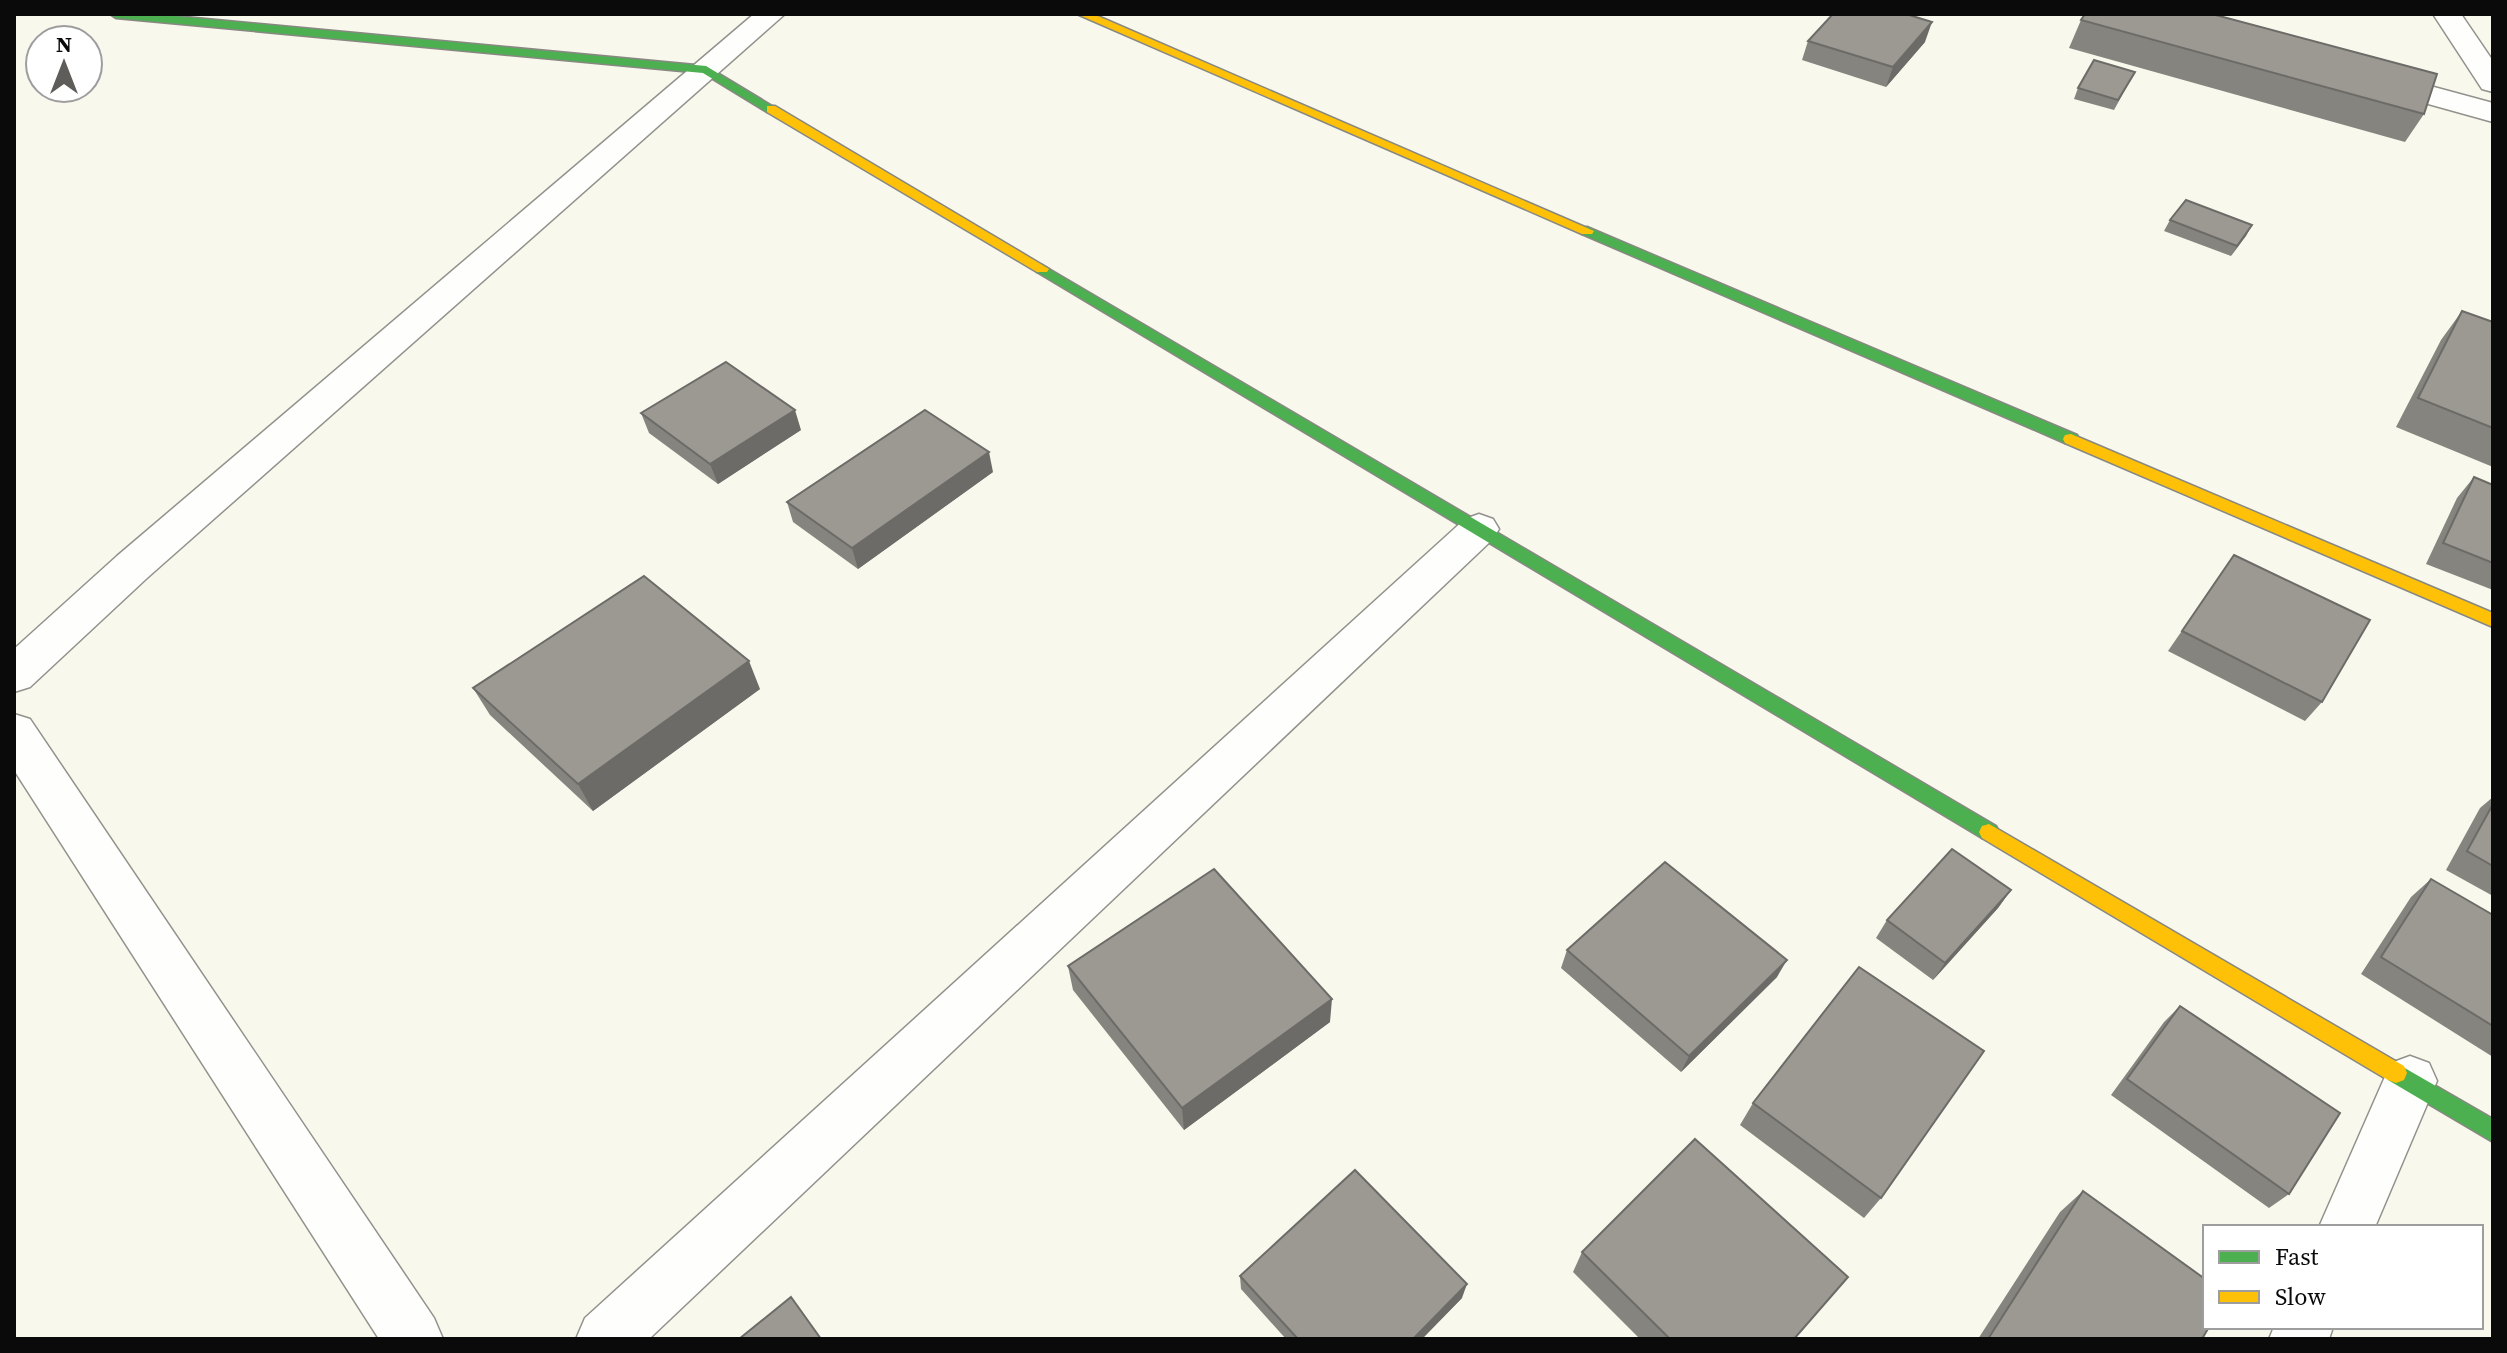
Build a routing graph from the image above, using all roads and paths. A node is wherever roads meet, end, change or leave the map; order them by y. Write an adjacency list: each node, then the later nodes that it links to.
1 (116, 14): 5 (street)
2 (771, 14): 5 (street)
3 (1083, 14): 10 (street)
4 (2447, 14): 7 (street)
5 (706, 70): 9 (street); 11 (street)
6 (2340, 70): 8 (street)
7 (2493, 83)
8 (2493, 113)
9 (1479, 529): 13 (street); 17 (street)
10 (2493, 620)
11 (14, 675)
12 (14, 732): 16 (street)
13 (2410, 1081): 14 (street); 15 (street)
14 (2493, 1131)
15 (2348, 1225)
16 (413, 1339)
17 (606, 1339)

